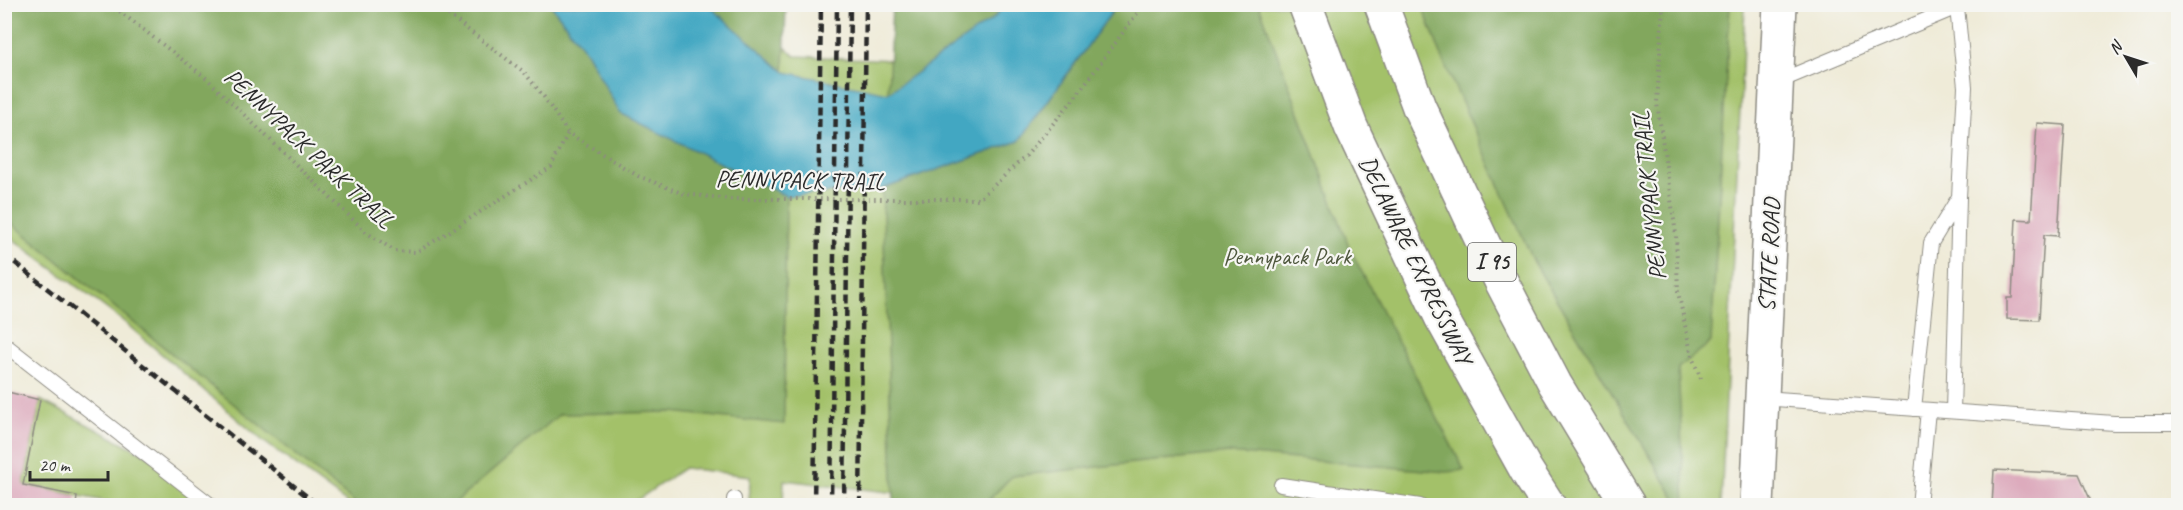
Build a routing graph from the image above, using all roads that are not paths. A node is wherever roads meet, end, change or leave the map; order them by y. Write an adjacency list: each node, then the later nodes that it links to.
1 (1305, 4): 15 (main road, DELAWARE EXPRESSWAY)
2 (1381, 4): 16 (main road, I 95)
3 (1780, 4): 5 (main road, STATE ROAD)
4 (1959, 5): 5 (lane); 6 (lane)
5 (1777, 82): 8 (main road, STATE ROAD)
6 (1959, 197): 9 (lane); 10 (lane)
7 (5, 345): 13 (lane)
8 (1762, 398): 9 (lane); 17 (main road, STATE ROAD)
9 (1921, 409): 10 (lane); 18 (lane)
10 (1953, 411): 11 (lane)
11 (2178, 423)
12 (1281, 485): 14 (lane)
13 (213, 506)
14 (1420, 506)
15 (1549, 506)
16 (1629, 506)
17 (1757, 506)
18 (1919, 506)

